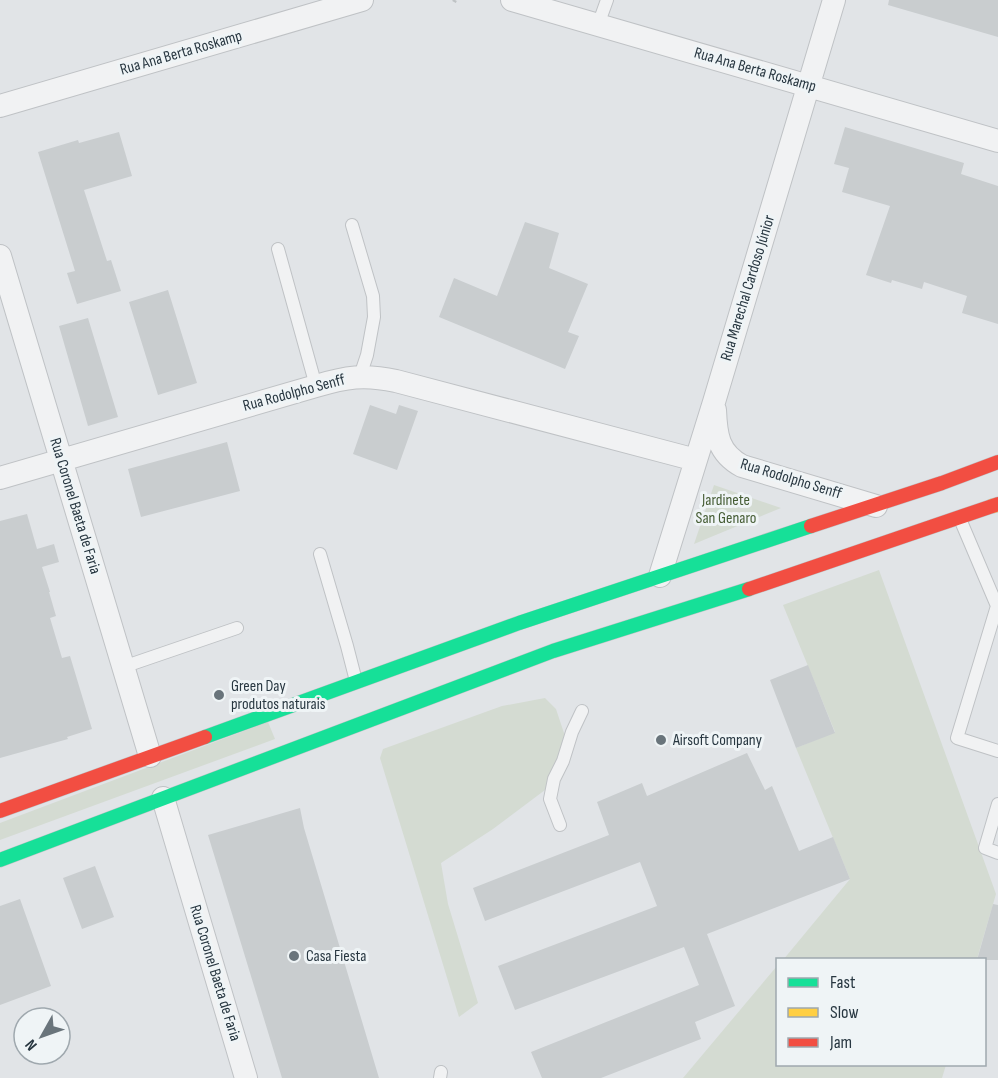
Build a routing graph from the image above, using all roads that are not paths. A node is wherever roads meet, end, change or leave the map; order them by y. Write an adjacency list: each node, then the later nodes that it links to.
1 (362, 0): 7 (street, Rua Ana Berta Roskamp)
2 (512, 0): 5 (street, Rua Ana Berta Roskamp)
3 (607, 0): 5 (lane)
4 (834, 0): 6 (street, Rua Marechal Cardoso Júnior)
5 (598, 25): 6 (street, Rua Ana Berta Roskamp)
6 (808, 86): 8 (street, Rua Ana Berta Roskamp); 14 (street, Rua Marechal Cardoso Júnior)
7 (0, 106)
8 (998, 141)
9 (352, 225): 12 (lane)
10 (278, 249): 13 (lane)
11 (0, 256): 15 (street, Rua Coronel Baeta de Faria)
12 (360, 376): 13 (street, Rua Rodolpho Senff); 16 (street, Rua Rodolpho Senff)
13 (316, 386): 15 (street, Rua Rodolpho Senff)
14 (714, 402): 16 (street, Rua Marechal Cardoso Júnior); 19 (street, Rua Rodolpho Senff)
15 (62, 460): 18 (street, Rua Rodolpho Senff); 26 (street, Rua Coronel Baeta de Faria)
16 (696, 460): 23 (street, Rua Marechal Cardoso Júnior)
17 (998, 462): 19 (main road)
18 (0, 478)
19 (876, 506): 23 (main road)
20 (996, 507): 21 (main road)
21 (960, 518): 24 (lane); 31 (main road)
22 (320, 554): 27 (lane)
23 (660, 576): 27 (main road)
24 (997, 606): 29 (lane)
25 (237, 628): 26 (lane)
26 (123, 667): 30 (street, Rua Coronel Baeta de Faria)
27 (356, 682): 30 (main road)
28 (582, 711): 34 (lane)
29 (998, 751)
30 (150, 756): 33 (main road)
31 (163, 798): 36 (main road); 37 (street, Rua Coronel Baeta de Faria)
32 (998, 804): 35 (lane)
33 (0, 811)
34 (560, 825)
35 (998, 853)
36 (0, 860)
37 (246, 1078)

